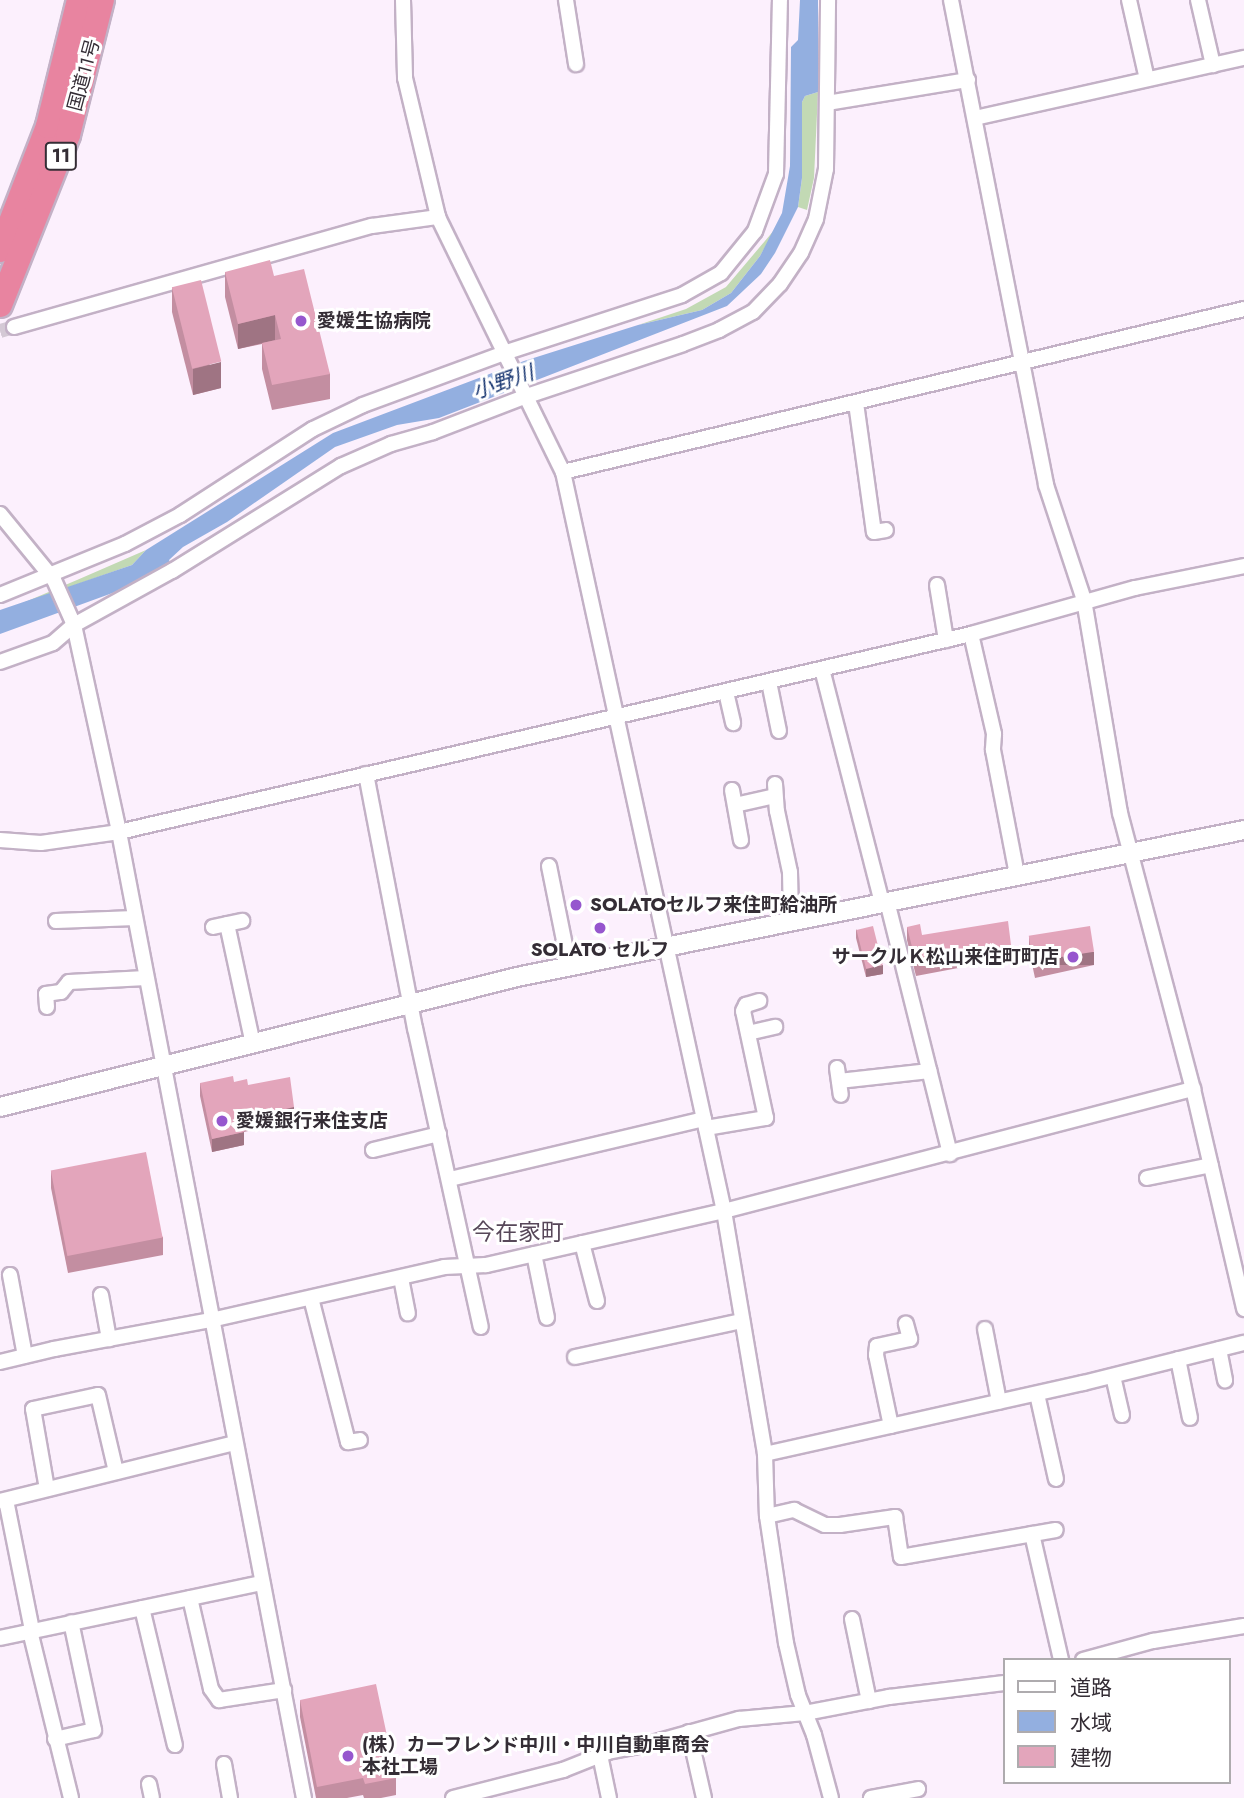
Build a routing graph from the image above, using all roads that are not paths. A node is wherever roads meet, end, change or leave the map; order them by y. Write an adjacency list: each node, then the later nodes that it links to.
1 (79, 0): 18 (highway, 国道11号 / 11)
2 (102, 0): 19 (highway, 国道11号 / 11)
3 (403, 0): 17 (street)
4 (566, 0): 11 (street)
5 (780, 0): 22 (street)
6 (828, 0): 15 (street)
7 (951, 0): 14 (street)
8 (1129, 0): 13 (street)
9 (1198, 0): 12 (street)
10 (1244, 58): 12 (street)
11 (576, 64)
12 (1213, 65): 13 (street)
13 (1147, 79): 16 (street)
14 (968, 80): 15 (street); 16 (street)
15 (827, 103): 24 (street)
16 (975, 118): 23 (street)
17 (438, 217): 21 (street); 22 (street)
18 (0, 250)
19 (0, 306)
20 (1244, 309): 23 (street)
21 (14, 327)
22 (508, 355): 24 (street); 30 (street)
23 (1021, 364): 25 (street); 33 (street)
24 (526, 394): 26 (street); 34 (street)
25 (856, 403): 26 (street); 28 (street)
26 (563, 472): 41 (street)
27 (0, 514): 30 (street)
28 (886, 530)
29 (1244, 566): 33 (street)
30 (52, 576): 32 (street); 34 (street)
31 (937, 585): 36 (street)
32 (0, 595)
33 (1084, 600): 35 (street); 49 (street)
34 (73, 620): 37 (street); 46 (street)
35 (971, 634): 36 (street); 51 (street)
36 (946, 640): 38 (street)
37 (0, 662)
38 (822, 669): 39 (street); 52 (street)
39 (768, 682): 40 (street); 43 (street)
40 (726, 692): 41 (street); 42 (street)
41 (615, 718): 44 (street); 57 (street)
42 (733, 723)
43 (779, 731)
44 (366, 774): 46 (street); 61 (street)
45 (1244, 830): 49 (street)
46 (119, 832): 47 (street); 53 (street)
47 (0, 839)
48 (741, 840): 55 (street)
49 (1129, 852): 51 (street); 69 (street)
50 (549, 866): 58 (street)
51 (1017, 875): 52 (street)
52 (884, 901): 55 (street); 67 (street)
53 (135, 918): 54 (street); 59 (street)
54 (56, 920)
55 (791, 920): 57 (street)
56 (242, 921): 65 (street)
57 (665, 945): 58 (street); 71 (street)
58 (569, 965): 61 (street)
59 (146, 978): 62 (street); 66 (street)
60 (759, 1002): 64 (street)
61 (411, 1004): 65 (street); 72 (street)
62 (47, 1007)
63 (775, 1027): 64 (street)
64 (748, 1033): 71 (street)
65 (253, 1044): 66 (street)
66 (162, 1067): 70 (street); 90 (street)
67 (929, 1071): 68 (street); 74 (street)
68 (839, 1082)
69 (1194, 1089): 74 (street); 75 (street)
70 (0, 1107)
71 (705, 1123): 77 (street); 78 (street)
72 (439, 1134): 73 (street); 77 (street)
73 (373, 1150)
74 (950, 1154): 78 (street)
75 (1211, 1165): 76 (street); 87 (street)
76 (1147, 1178)
77 (450, 1180): 81 (street)
78 (724, 1211): 79 (street); 91 (street)
79 (582, 1243): 80 (street); 86 (street)
80 (534, 1254): 81 (street); 89 (street)
81 (467, 1266): 83 (street); 93 (street)
82 (10, 1275): 98 (street)
83 (401, 1278): 85 (street); 88 (street)
84 (101, 1295): 95 (street)
85 (312, 1298): 90 (street); 109 (street)
86 (597, 1301)
87 (1244, 1308)
88 (408, 1313)
89 (547, 1318)
90 (211, 1320): 95 (street); 110 (street)
91 (742, 1321): 99 (street); 111 (street)
92 (906, 1324): 108 (street)
93 (481, 1327)
94 (985, 1329): 105 (street)
95 (109, 1339): 98 (street)
96 (1244, 1343): 97 (street)
97 (1219, 1349): 100 (street); 103 (street)
98 (25, 1356): 101 (street)
99 (575, 1357)
100 (1178, 1359): 102 (street); 107 (street)
101 (0, 1362)
102 (1113, 1376): 104 (street); 106 (street)
103 (1225, 1380)
104 (1037, 1394): 105 (street); 113 (street)
105 (999, 1402): 108 (street)
106 (1122, 1415)
107 (1190, 1418)
108 (891, 1426): 111 (street)
109 (360, 1440)
110 (235, 1443): 112 (street); 119 (street)
111 (765, 1454): 116 (street)
112 (116, 1472): 114 (street); 114 (street)
113 (1056, 1479)
114 (47, 1489): 115 (street)
115 (3, 1500): 125 (street)
116 (767, 1516): 118 (street); 132 (street)
117 (1056, 1530): 118 (street)
118 (1032, 1534): 127 (street)
119 (262, 1583): 120 (street); 130 (street)
120 (190, 1598): 121 (street); 130 (street)
121 (142, 1608): 123 (street); 135 (street)
122 (852, 1619): 131 (street)
123 (71, 1622): 125 (street); 134 (street)
124 (1244, 1626): 128 (street)
125 (31, 1630): 126 (street); 134 (street)
126 (0, 1638)
127 (1061, 1658)
128 (1090, 1658)
129 (1002, 1683): 131 (street)
130 (284, 1690): 141 (street)
131 (869, 1701): 132 (street)
132 (805, 1713): 133 (street); 145 (street)
133 (689, 1732): 136 (street); 144 (street)
134 (55, 1739): 139 (street)
135 (175, 1745)
136 (600, 1755): 142 (street); 143 (street)
137 (224, 1764): 140 (street)
138 (918, 1789): 146 (street)
139 (71, 1798)
140 (230, 1798)
141 (304, 1798)
142 (453, 1798)
143 (610, 1798)
144 (704, 1798)
145 (831, 1798)
146 (870, 1798)

